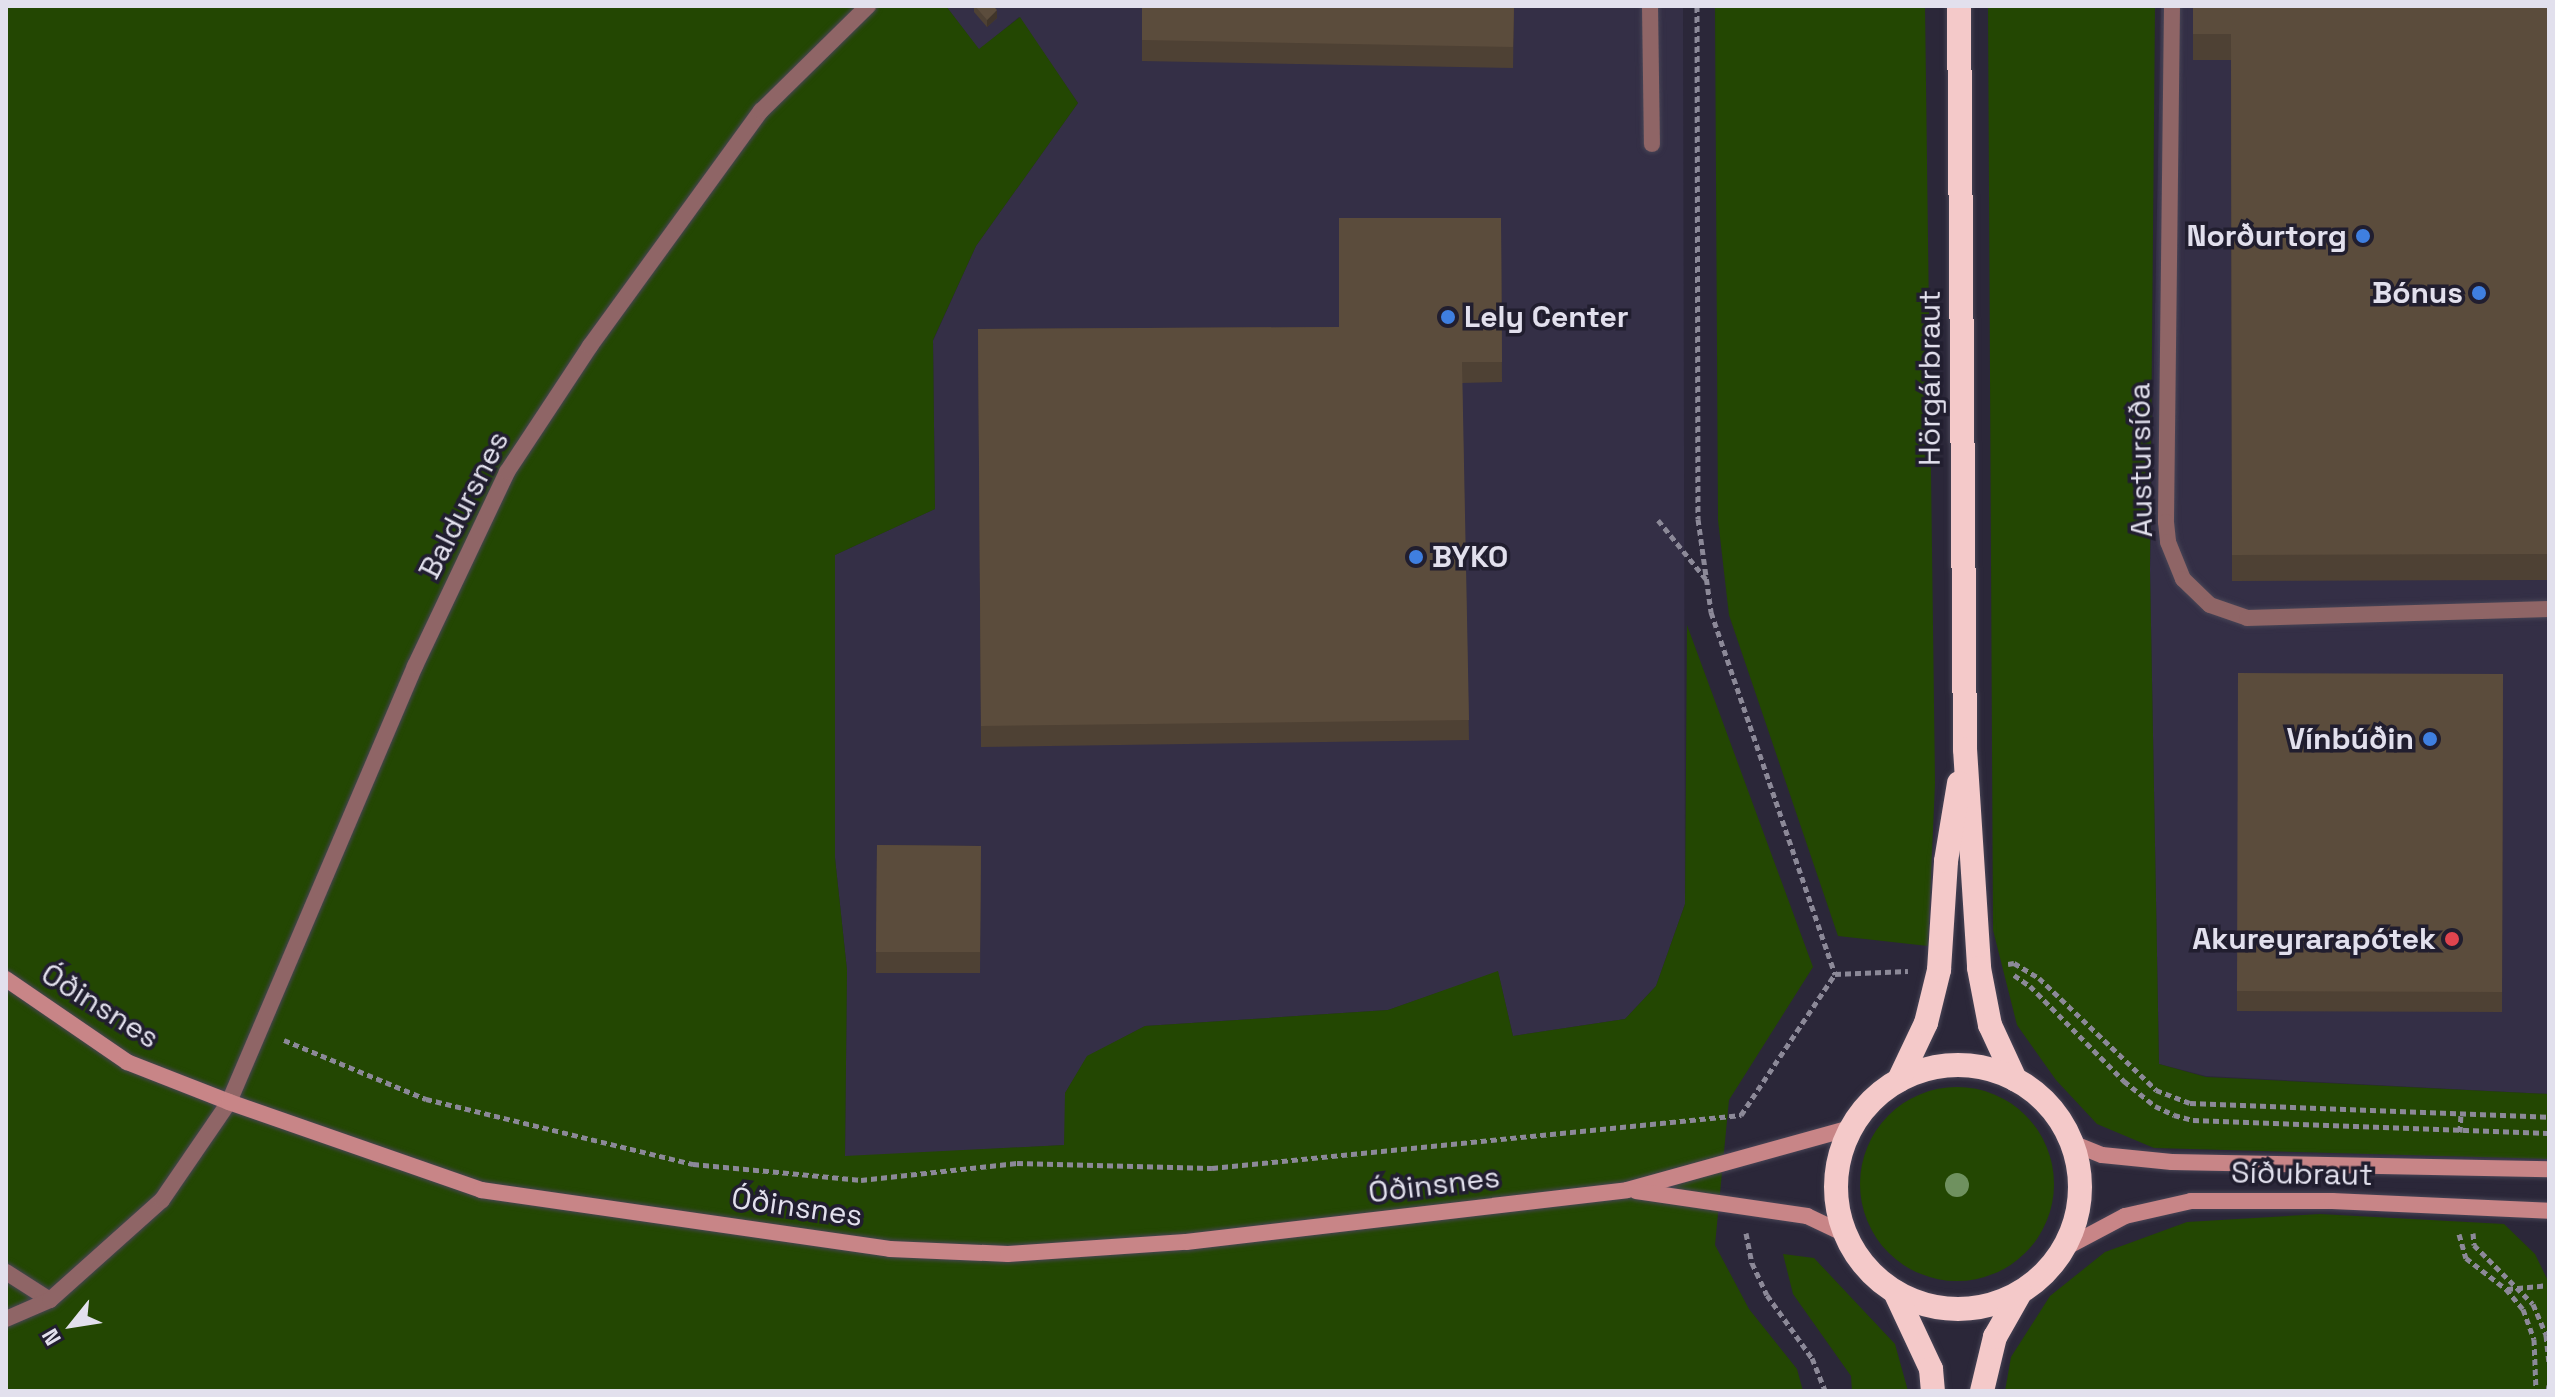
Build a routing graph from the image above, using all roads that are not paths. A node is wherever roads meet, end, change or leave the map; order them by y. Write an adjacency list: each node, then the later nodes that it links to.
1 (868, 6): 11 (street, Baldursnes)
2 (1650, 6): 5 (street)
3 (1959, 6): 7 (highway, Hörgárbraut)
4 (2172, 6): 6 (street, Austursíða)
5 (1652, 144)
6 (2549, 609)
7 (1965, 749): 9 (highway, Hörgárbraut); 10 (highway, Hörgárbraut)
8 (6, 979): 11 (street, Óðinsnes)
9 (2015, 1079): 10 (highway); 13 (highway)
10 (1899, 1080): 12 (highway)
11 (229, 1102): 15 (street, Óðinsnes); 22 (street, Baldursnes)
12 (1851, 1128): 15 (street, Óðinsnes); 17 (highway)
13 (2072, 1143): 14 (street, Síðubraut); 18 (highway)
14 (2549, 1169)
15 (1627, 1190): 17 (street, Óðinsnes)
16 (2549, 1211): 18 (street, Síðubraut)
17 (1845, 1234): 20 (highway)
18 (2063, 1249): 21 (highway)
19 (6, 1272): 22 (street)
20 (1895, 1292): 21 (highway); 24 (highway)
21 (2020, 1293): 25 (highway)
22 (50, 1300): 23 (street, Baldursnes)
23 (6, 1319)
24 (1933, 1391)
25 (1982, 1391)

